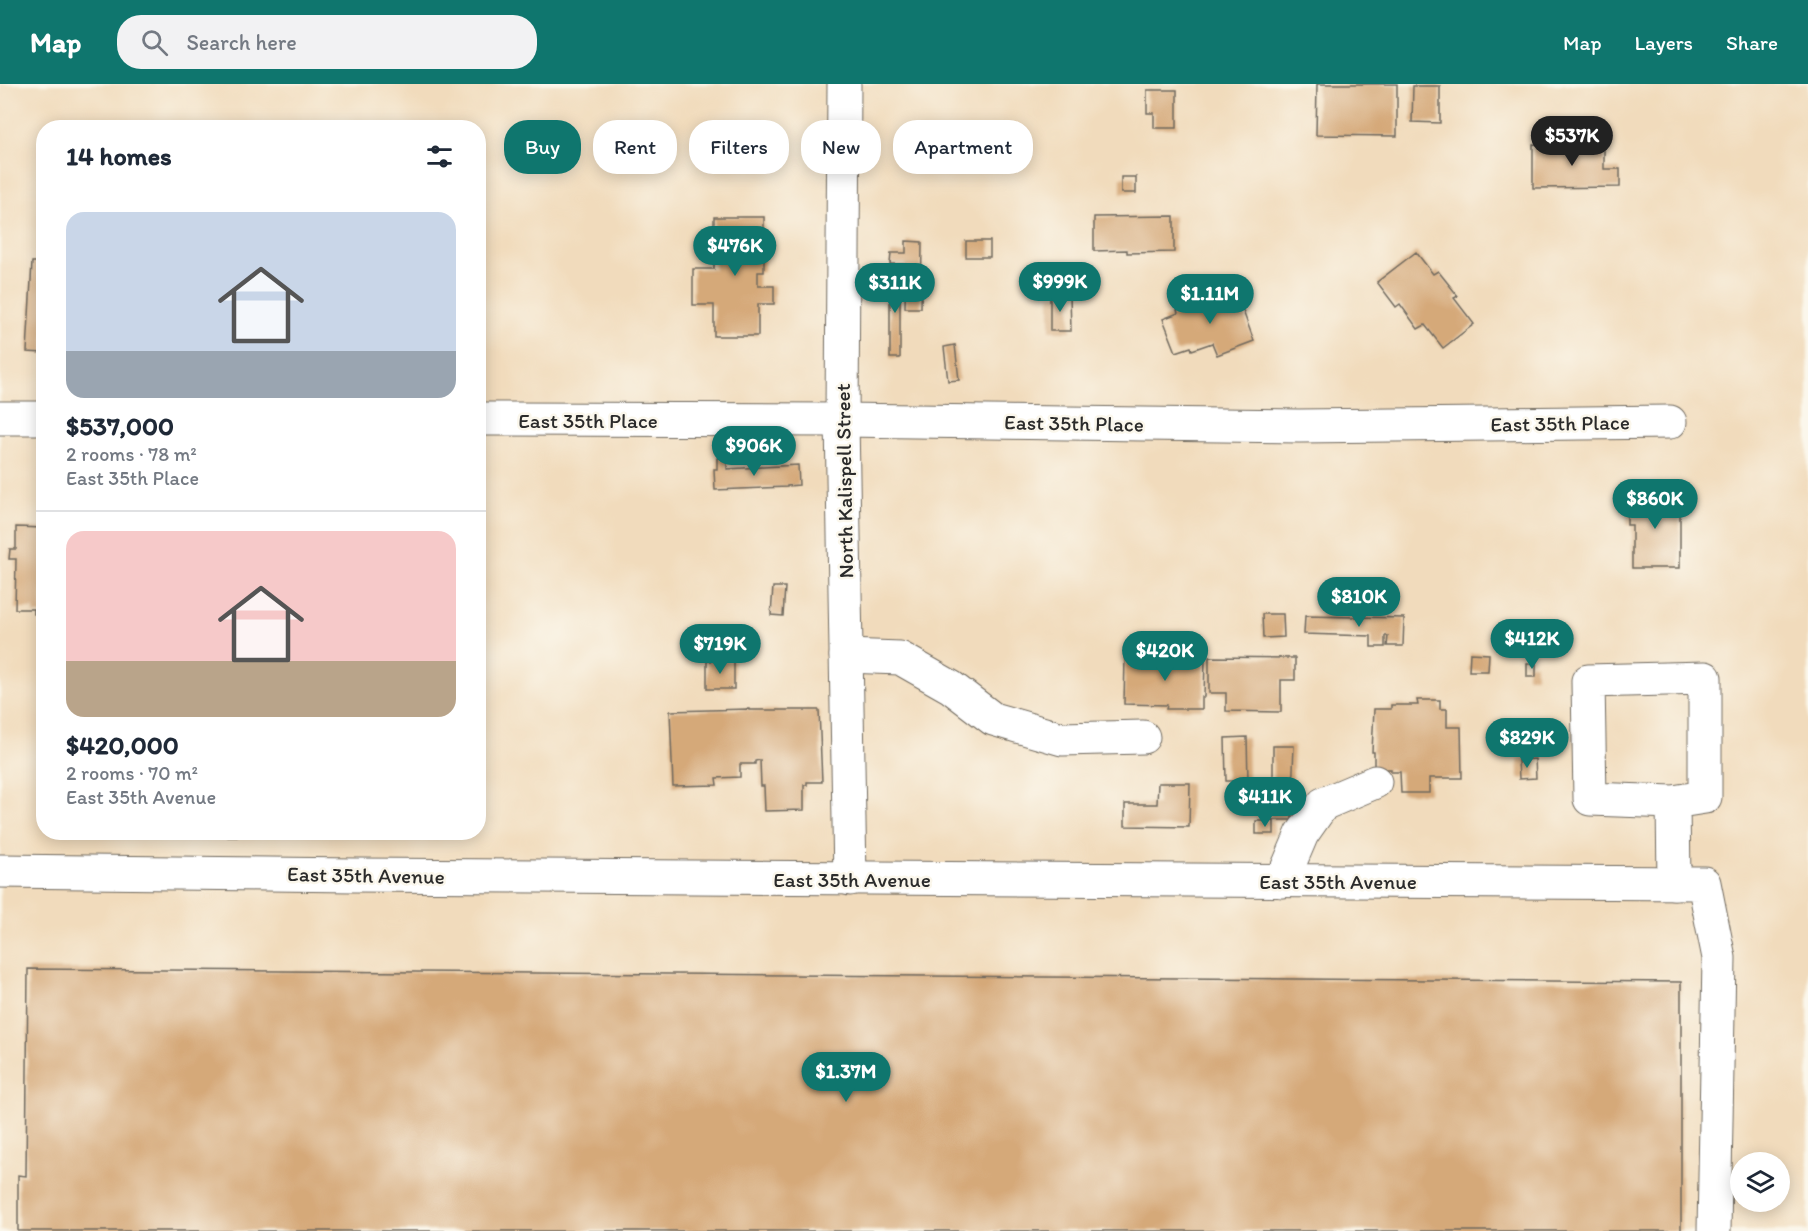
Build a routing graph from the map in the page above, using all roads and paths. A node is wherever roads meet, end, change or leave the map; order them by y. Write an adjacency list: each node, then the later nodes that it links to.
1 (844, 84): 5 (street, North Kalispell Street)
2 (0, 418): 3 (street)
3 (36, 418)
4 (486, 419): 5 (street, East 35th Place)
5 (842, 420): 6 (street, East 35th Place); 7 (street, North Kalispell Street)
6 (1670, 422)
7 (846, 656): 8 (street); 12 (street, North Kalispell Street)
8 (1143, 737)
9 (1375, 782): 13 (street)
10 (1673, 801): 10 (street); 14 (street)
11 (0, 871): 12 (street, East 35th Avenue)
12 (850, 879): 13 (street, East 35th Avenue)
13 (1282, 881): 14 (street, East 35th Avenue)
14 (1689, 883): 15 (street)
15 (1714, 1231)

